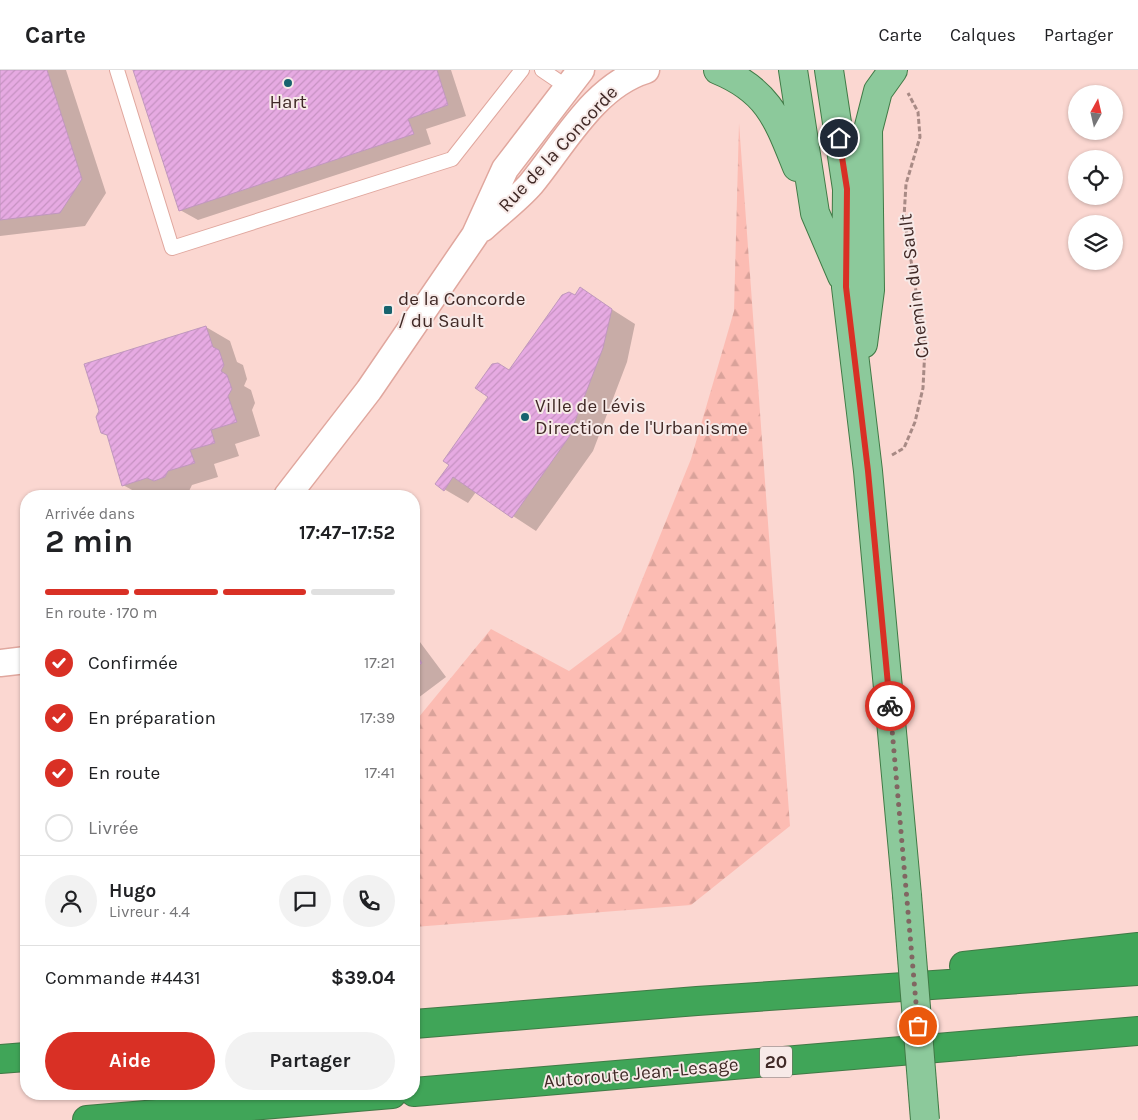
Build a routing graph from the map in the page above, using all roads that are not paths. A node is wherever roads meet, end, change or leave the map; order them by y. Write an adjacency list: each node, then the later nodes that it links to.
1 (117, 70): 2 (lane)
2 (522, 70)
3 (542, 70): 8 (lane)
4 (646, 70): 11 (street, Rue de la Concorde)
5 (718, 70): 10 (main road)
6 (793, 70): 10 (main road)
7 (829, 70): 12 (main road)
8 (574, 78): 11 (street, Rue de la Concorde)
9 (900, 80): 13 (main road)
10 (814, 213): 12 (main road)
11 (475, 235): 14 (street, Rue de la Concorde)
12 (846, 287): 13 (main road)
13 (857, 364): 27 (main road, bridge)
14 (292, 490)
15 (20, 661): 16 (street)
16 (0, 663)
17 (1138, 948): 19 (highway)
18 (1138, 971): 19 (highway)
19 (697, 1001): 20 (highway)
20 (420, 1024)
21 (1138, 1031): 24 (highway, Autoroute Jean-Lesage / 20)
22 (20, 1057): 23 (highway)
23 (0, 1059)
24 (420, 1091)
25 (322, 1100): 26 (highway)
26 (87, 1120)
27 (925, 1120)

